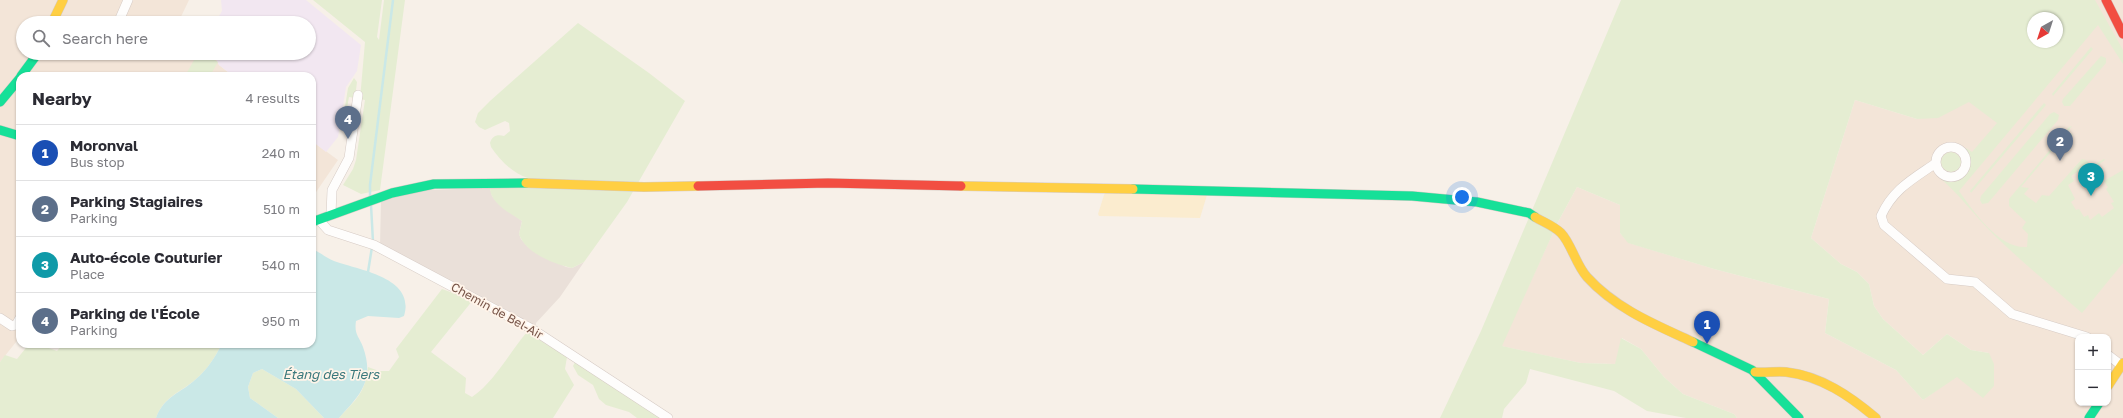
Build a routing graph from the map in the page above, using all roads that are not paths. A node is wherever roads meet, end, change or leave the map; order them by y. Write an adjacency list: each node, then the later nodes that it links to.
1 (63, 0): 4 (street)
2 (128, 0): 5 (street)
3 (2106, 0): 6 (street)
4 (55, 16)
5 (121, 16)
6 (2123, 34)
7 (33, 60): 8 (street)
8 (25, 72)
9 (16, 84): 11 (street)
10 (358, 95): 15 (street)
11 (0, 102)
12 (0, 130): 13 (street)
13 (16, 135)
14 (1936, 163): 20 (street)
15 (332, 214): 16 (street); 23 (street)
16 (316, 220)
17 (316, 222): 26 (street, Chemin de Bel-Air)
18 (0, 318): 19 (street)
19 (16, 323)
20 (2077, 334)
21 (2111, 357): 22 (street)
22 (2122, 364): 24 (street)
23 (1755, 372): 27 (street); 28 (street)
24 (2111, 381)
25 (2097, 406): 29 (street)
26 (668, 418)
27 (1799, 418)
28 (1876, 418)
29 (2089, 418)

